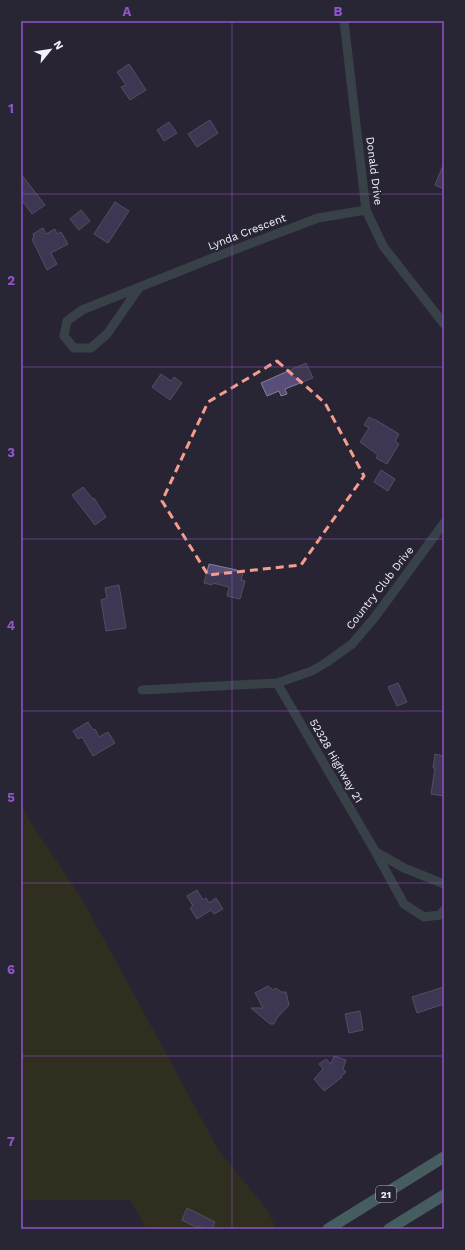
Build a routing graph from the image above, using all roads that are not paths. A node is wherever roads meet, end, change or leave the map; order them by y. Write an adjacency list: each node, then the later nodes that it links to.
1 (344, 21): 2 (street, Donald Drive)
2 (366, 210): 3 (street, Lynda Crescent); 4 (street, Donald Drive)
3 (138, 288): 3 (street, Lynda Crescent)
4 (444, 324)
5 (444, 523): 6 (street, Country Club Drive)
6 (277, 683): 7 (street, Country Club Drive); 8 (street, 52328 Highway 21)
7 (142, 690)
8 (375, 851): 9 (street, 52328 Highway 21); 10 (street, 52328 Highway 21)
9 (444, 884)
10 (444, 910)
11 (444, 1157): 13 (main road, 21)
12 (444, 1195): 14 (main road)
13 (328, 1229)
14 (389, 1229)

